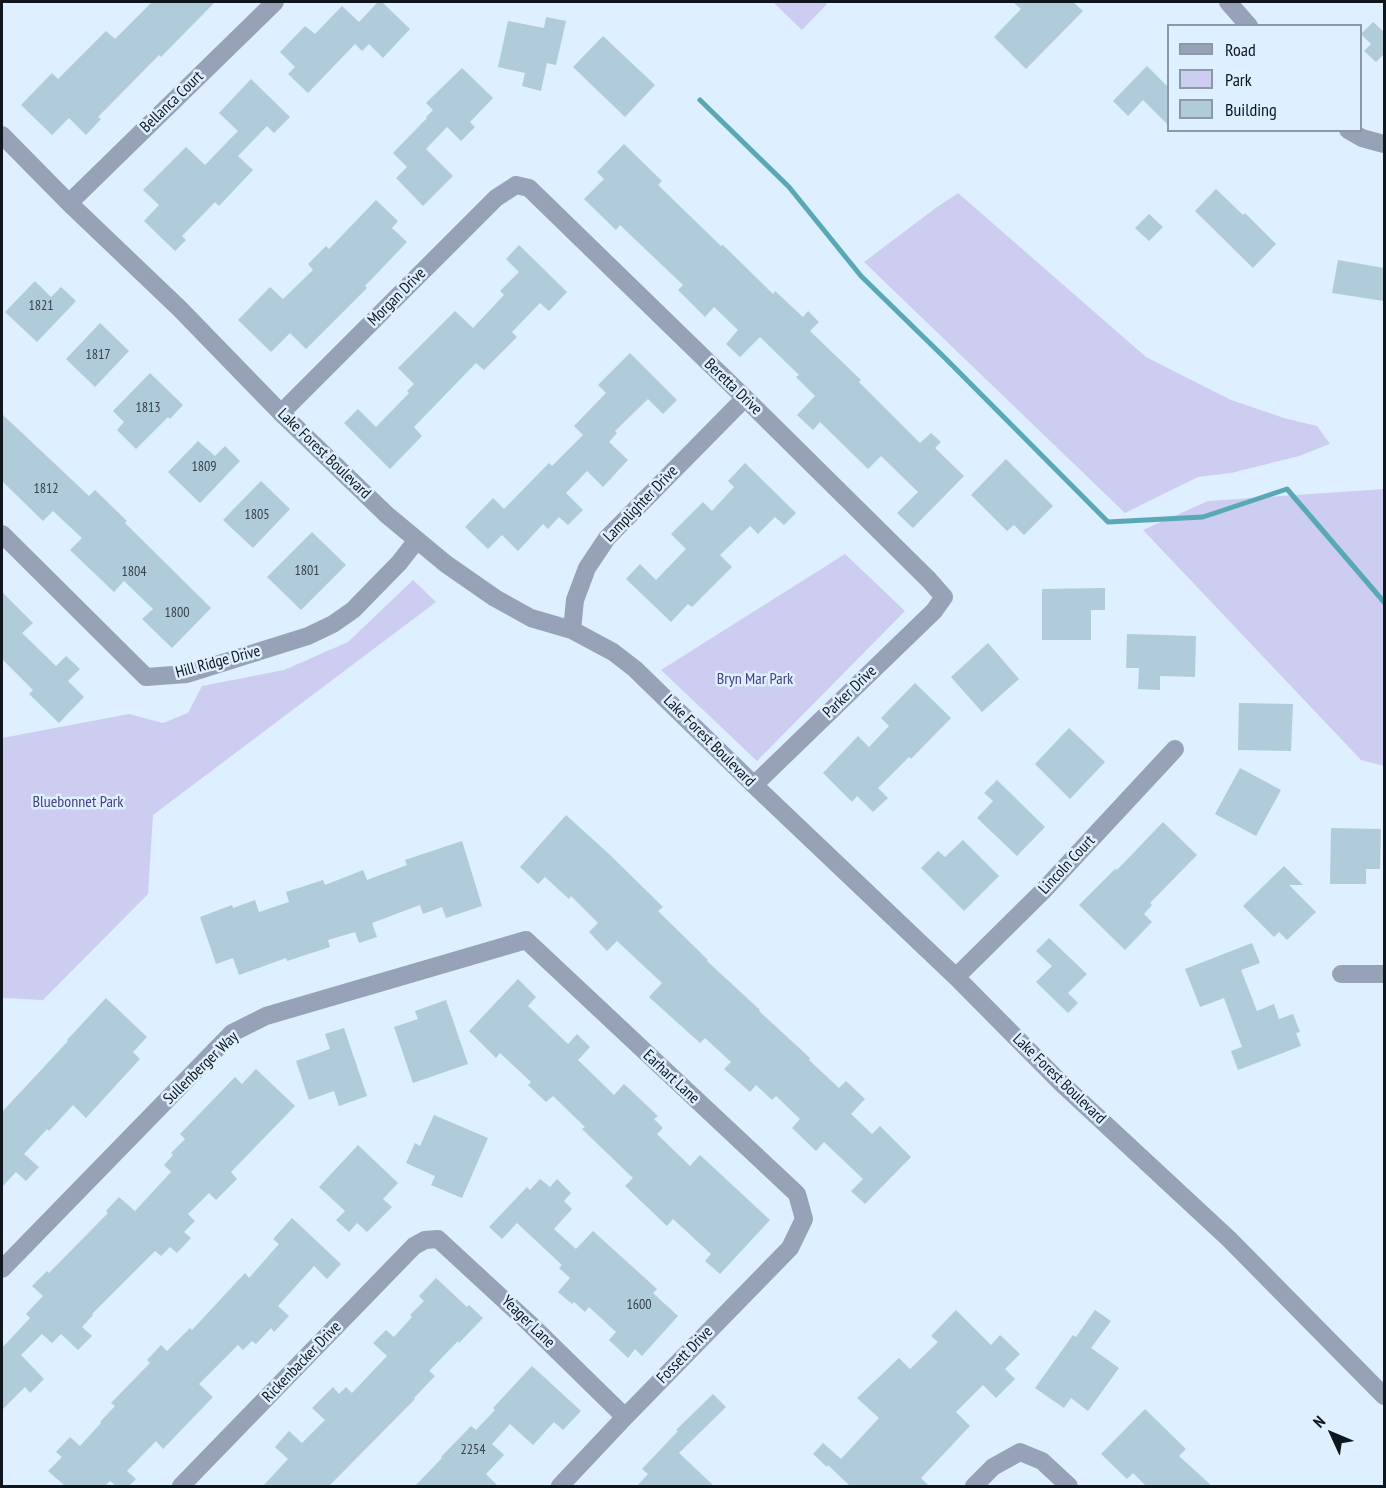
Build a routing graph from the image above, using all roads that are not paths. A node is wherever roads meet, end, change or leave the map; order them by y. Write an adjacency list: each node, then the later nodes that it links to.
1 (276, 2): 8 (street, Bellanca Court)
2 (1228, 2): 3 (street)
3 (1247, 24)
4 (1352, 132): 6 (street)
5 (2, 135): 8 (street, Lake Forest Boulevard)
6 (1384, 144)
7 (516, 185): 9 (street, Beretta Drive); 10 (street, Morgan Drive)
8 (69, 203): 10 (street, Lake Forest Boulevard)
9 (745, 398): 13 (street, Beretta Drive); 14 (street, Lamplighter Drive)
10 (281, 413): 12 (street, Lake Forest Boulevard)
11 (2, 534): 12 (street, Hill Ridge Drive)
12 (417, 540): 14 (street, Lake Forest Boulevard)
13 (944, 597): 16 (street, Parker Drive)
14 (572, 630): 16 (street, Lake Forest Boulevard)
15 (1175, 749): 20 (street, Lincoln Court)
16 (754, 785): 20 (street, Lake Forest Boulevard)
17 (526, 940): 21 (street, Earhart Lane); 23 (street, Sullenberger Way)
18 (1384, 974): 19 (street)
19 (1341, 975)
20 (956, 977): 24 (street, Lake Forest Boulevard)
21 (804, 1219): 25 (street, Fossett Drive)
22 (425, 1240): 25 (street, Yeager Lane); 26 (street, Rickenbacker Drive)
23 (2, 1269)
24 (1384, 1396)
25 (625, 1417): 27 (street, Fossett Drive)
26 (181, 1486)
27 (560, 1486)
28 (974, 1486): 29 (street)
29 (1069, 1486)

